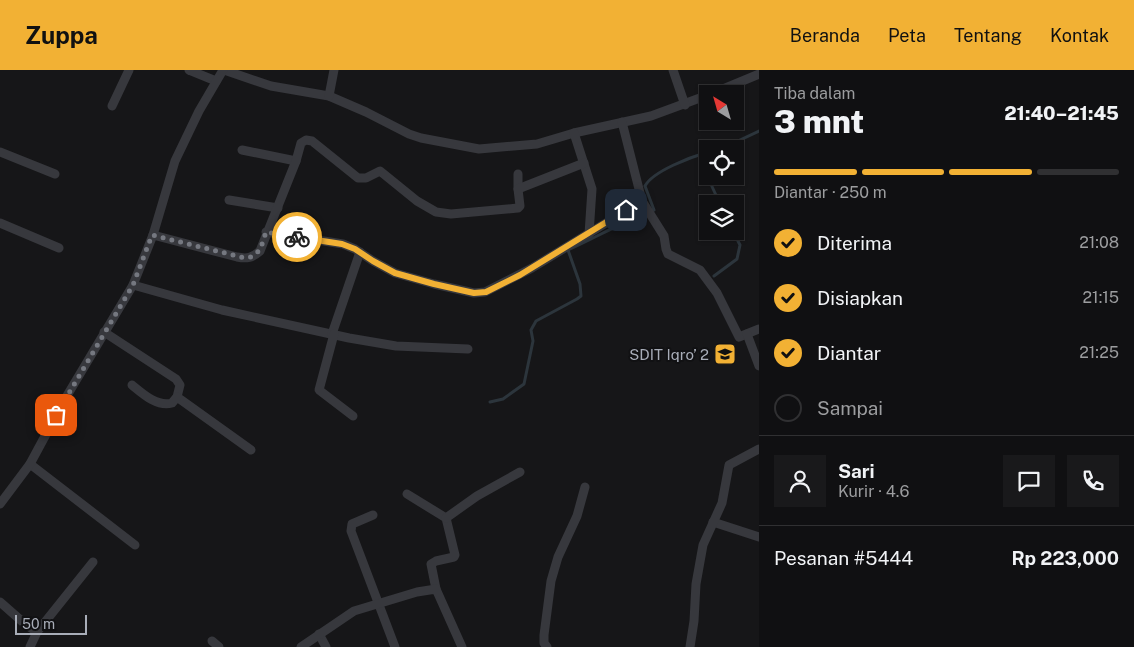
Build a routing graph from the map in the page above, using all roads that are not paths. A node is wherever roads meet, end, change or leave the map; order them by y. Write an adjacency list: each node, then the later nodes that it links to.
1 (128, 70): 12 (street)
2 (189, 70): 7 (street)
3 (223, 70): 7 (street); 9 (street)
4 (334, 70): 9 (street)
5 (673, 70): 11 (street)
6 (752, 73): 8 (street)
7 (216, 81): 28 (street)
8 (729, 85)
9 (329, 96): 14 (street)
10 (699, 99): 11 (street)
11 (685, 105): 13 (street)
12 (112, 106)
13 (622, 122): 14 (street); 23 (street)
14 (574, 133): 18 (street)
15 (242, 150): 17 (street)
16 (0, 152): 19 (street)
17 (296, 161): 21 (street); 24 (street)
18 (584, 163): 21 (street); 27 (street)
19 (55, 174)
20 (518, 174): 21 (street)
21 (518, 189)
22 (229, 200): 24 (street)
23 (643, 203): 27 (street); 35 (street)
24 (278, 208): 26 (street)
25 (0, 223): 29 (street)
26 (266, 232): 28 (street); 30 (street)
27 (589, 234): 30 (street)
28 (152, 235): 31 (street)
29 (59, 248)
30 (360, 252): 34 (street)
31 (133, 285): 33 (street); 34 (street)
32 (759, 329): 35 (street)
33 (104, 332): 39 (street); 43 (street)
34 (333, 334): 36 (street); 40 (street)
35 (747, 334): 37 (street)
36 (468, 349)
37 (759, 366)
38 (132, 385): 39 (street)
39 (177, 396): 42 (street)
40 (353, 416)
41 (759, 449): 50 (street)
42 (251, 450)
43 (30, 464): 47 (street); 52 (street)
44 (520, 472): 49 (street)
45 (585, 487): 64 (street)
46 (407, 494): 49 (street)
47 (0, 504)
48 (374, 515): 56 (street)
49 (446, 518): 54 (street)
50 (713, 522): 51 (street); 65 (street)
51 (759, 537)
52 (135, 545)
53 (93, 562): 57 (street)
54 (436, 589): 56 (street); 63 (street)
55 (0, 602): 57 (street)
56 (378, 602): 58 (street); 62 (street)
57 (37, 632): 59 (street)
58 (319, 634): 60 (street); 61 (street)
59 (30, 647)
60 (302, 647)
61 (326, 647)
62 (395, 647)
63 (462, 647)
64 (547, 647)
65 (690, 647)

